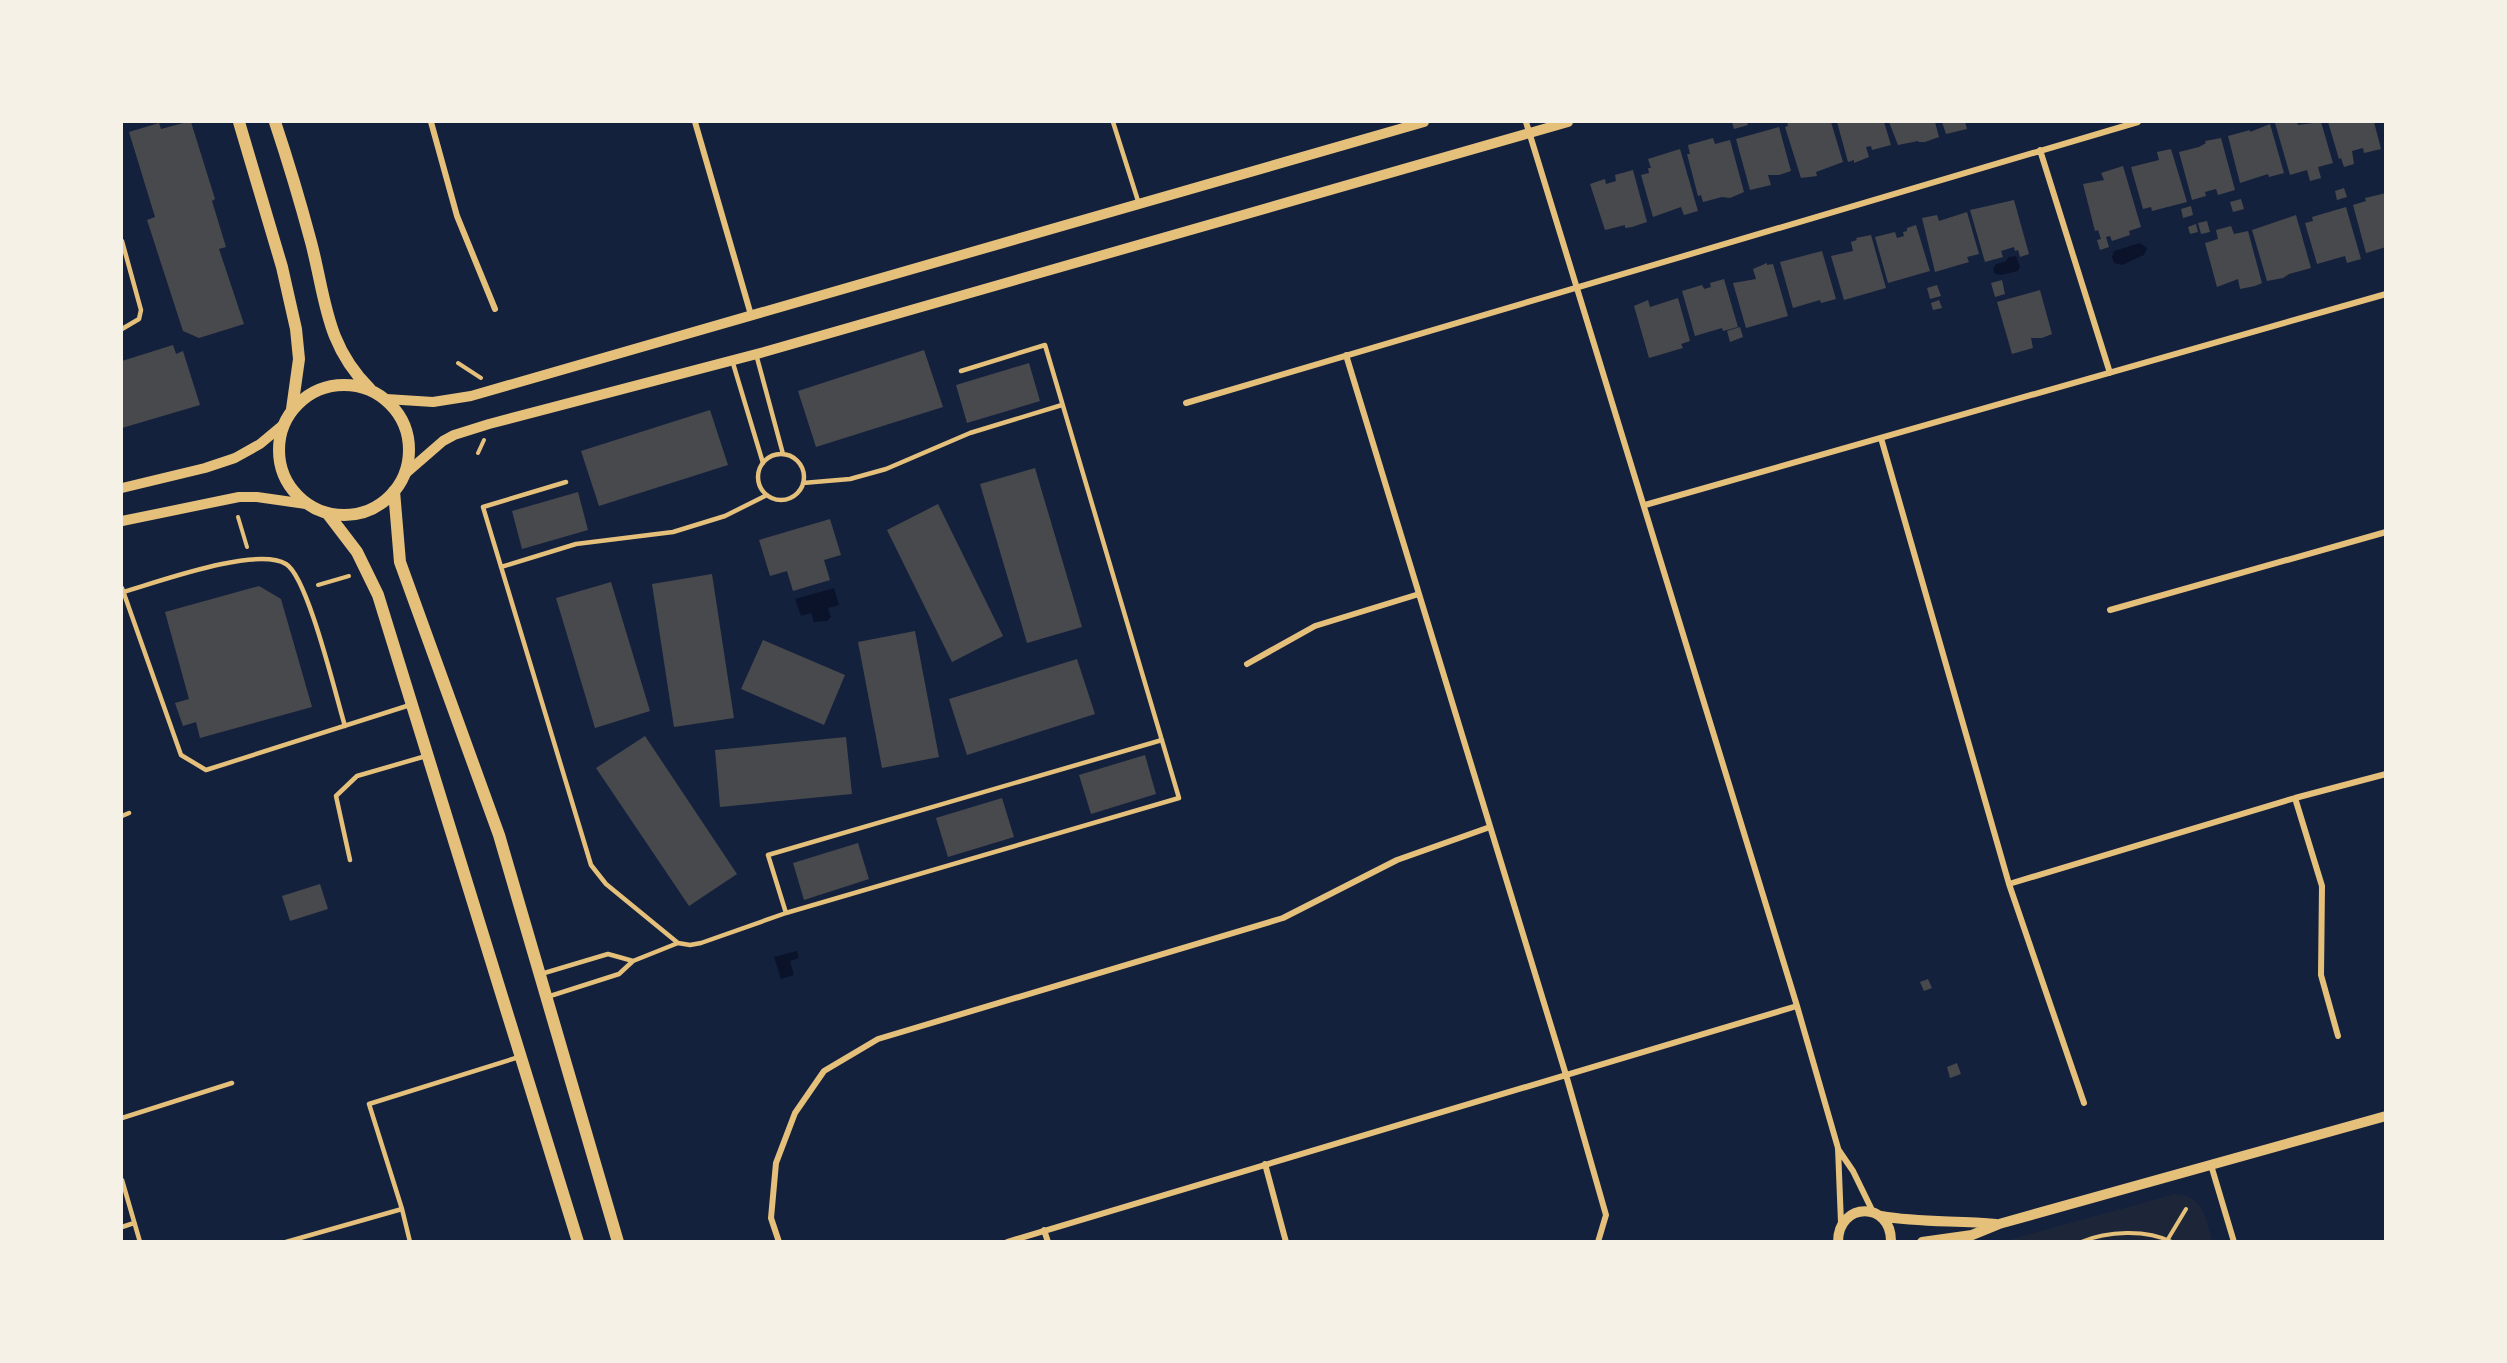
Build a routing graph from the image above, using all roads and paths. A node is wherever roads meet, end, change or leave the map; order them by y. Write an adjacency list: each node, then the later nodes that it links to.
1 (239, 122): 29 (main road)
2 (275, 122): 25 (main road)
3 (430, 122): 15 (street)
4 (695, 122): 16 (street)
5 (1113, 122): 11 (lane)
6 (1424, 122): 11 (street)
7 (1568, 122): 9 (street)
8 (2138, 122): 10 (street)
9 (1528, 127): 13 (street); 18 (street)
10 (2040, 150): 13 (street); 23 (street)
11 (1139, 204): 16 (street)
12 (122, 241): 17 (lane)
13 (1578, 287): 19 (street); 41 (street)
14 (2385, 294): 23 (street)
15 (495, 309)
16 (751, 315): 24 (street)
17 (122, 329)
18 (756, 354): 20 (street); 32 (lane)
19 (1346, 355): 27 (street); 51 (street)
20 (732, 360): 33 (lane); 34 (street)
21 (458, 363): 24 (path)
22 (961, 371): 28 (lane)
23 (2110, 373): 31 (street)
24 (497, 388): 26 (street)
25 (370, 390): 26 (main road); 29 (main road)
26 (386, 399): 34 (main road)
27 (1186, 403)
28 (1062, 405): 36 (lane); 56 (lane)
29 (292, 409): 30 (main road)
30 (284, 424): 37 (street); 40 (main road)
31 (1881, 438): 41 (street); 64 (street)
32 (783, 454): 33 (lane); 36 (lane)
33 (763, 463): 39 (lane)
34 (405, 474): 38 (main road)
35 (566, 482): 47 (lane)
36 (804, 483): 39 (lane)
37 (122, 488)
38 (394, 491): 42 (main road); 68 (main road)
39 (767, 495): 47 (lane)
40 (306, 504): 42 (main road); 44 (street)
41 (1645, 505): 70 (street)
42 (328, 514): 54 (main road)
43 (238, 517): 46 (path)
44 (122, 521)
45 (2385, 532): 52 (street)
46 (246, 547)
47 (501, 567): 66 (lane)
48 (349, 576): 49 (path)
49 (318, 585)
50 (122, 590): 55 (lane); 55 (lane)
51 (1419, 594): 53 (street); 62 (street)
52 (2110, 610)
53 (1247, 664)
54 (413, 704): 55 (lane); 57 (main road)
55 (345, 726)
56 (1162, 740): 65 (lane); 65 (lane)
57 (428, 755): 63 (lane); 72 (main road)
58 (2385, 774): 59 (street)
59 (2295, 798): 64 (street); 71 (street)
60 (129, 813): 61 (lane)
61 (122, 816)
62 (1490, 827): 73 (street); 96 (street)
63 (350, 860)
64 (2009, 884): 75 (street)
65 (786, 913): 66 (lane)
66 (678, 943): 67 (lane)
67 (633, 960): 68 (lane); 69 (lane)
68 (541, 974): 69 (main road)
69 (547, 997): 95 (main road)
70 (1797, 1006): 73 (street); 78 (street)
71 (2338, 1036)
72 (522, 1056): 82 (lane); 94 (main road)
73 (1566, 1075): 79 (street); 100 (street)
74 (232, 1083): 77 (lane)
75 (2084, 1103)
76 (2385, 1116): 80 (street)
77 (122, 1118)
78 (1838, 1148): 84 (street); 89 (street)
79 (1266, 1164): 88 (street); 99 (street)
80 (2211, 1165): 86 (street); 105 (street)
81 (122, 1180): 85 (lane)
82 (402, 1209): 92 (lane); 93 (lane)
83 (2186, 1209): 90 (path)
84 (1877, 1214): 86 (street); 89 (street); 102 (street)
85 (134, 1223): 87 (lane); 91 (lane)
86 (1999, 1224): 103 (street)
87 (122, 1227)
88 (1044, 1230): 97 (street); 98 (street)
89 (1839, 1233): 101 (street)
90 (2170, 1240): 104 (path)
91 (140, 1242)
92 (286, 1242)
93 (411, 1242)
94 (578, 1242)
95 (618, 1242)
96 (779, 1242)
97 (1007, 1242)
98 (1048, 1242)
99 (1286, 1242)
100 (1598, 1242)
101 (1828, 1242)
102 (1891, 1242)
103 (1922, 1242)
104 (2081, 1242)
105 (2234, 1242)

